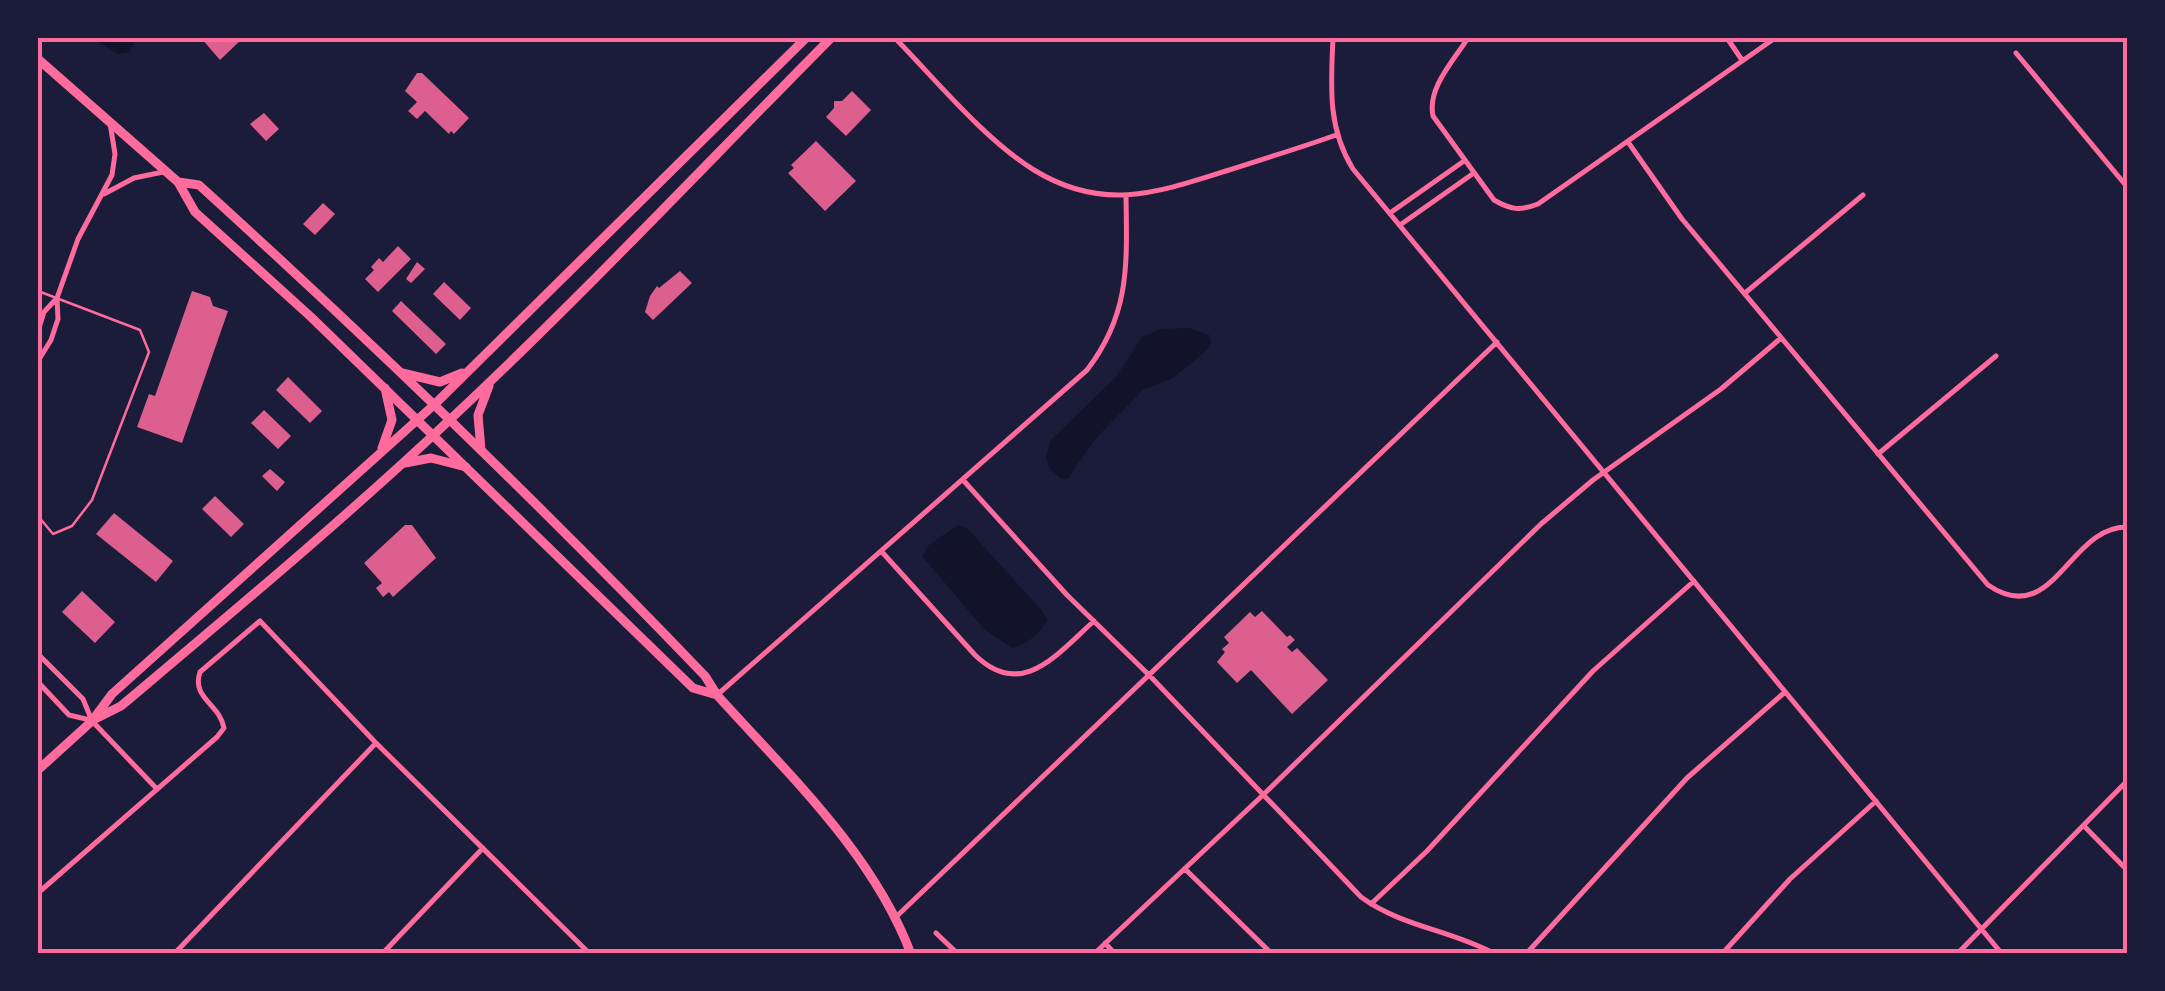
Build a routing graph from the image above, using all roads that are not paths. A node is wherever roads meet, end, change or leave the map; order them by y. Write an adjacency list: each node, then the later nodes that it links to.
1 (806, 38): 32 (main road)
2 (832, 38): 34 (main road)
3 (895, 38): 21 (street)
4 (1333, 38): 12 (street)
5 (1468, 38): 14 (street)
6 (1726, 38): 10 (street)
7 (1774, 38): 10 (street)
8 (2016, 54): 18 (street)
9 (38, 59): 11 (main road)
10 (1742, 60): 13 (street)
11 (110, 122): 15 (main road); 20 (street)
12 (1336, 136): 21 (street); 22 (street)
13 (1628, 142): 16 (street); 25 (street)
14 (1464, 161): 16 (street); 22 (street)
15 (165, 171): 17 (main road); 20 (street)
16 (1472, 174): 23 (street)
17 (178, 182): 33 (main road); 35 (main road)
18 (2128, 188)
19 (1864, 195): 25 (street)
20 (101, 196): 26 (street)
21 (1126, 197): 46 (street)
22 (1390, 212): 23 (street)
23 (1400, 225): 29 (street)
24 (38, 291): 26 (lane)
25 (1745, 293): 28 (street)
26 (58, 298): 27 (street); 31 (street); 47 (lane)
27 (38, 331)
28 (1781, 338): 42 (street); 45 (street)
29 (1497, 342): 45 (street); 53 (street)
30 (1996, 356): 42 (street)
31 (38, 362)
32 (474, 367): 33 (main road); 36 (main road)
33 (402, 373): 36 (main road)
34 (491, 380): 38 (main road); 40 (main road)
35 (386, 388): 37 (main road); 41 (main road)
36 (435, 404): 37 (main road); 38 (main road)
37 (418, 420): 39 (main road); 41 (main road)
38 (450, 420): 39 (main road); 40 (main road)
39 (433, 435): 43 (main road); 44 (main road)
40 (481, 450): 56 (main road)
41 (380, 454): 57 (main road)
42 (1878, 454): 48 (street)
43 (402, 464): 44 (main road); 57 (main road)
44 (466, 466): 56 (main road)
45 (1604, 472): 50 (street); 62 (street)
46 (963, 480): 49 (street); 51 (street)
47 (38, 516)
48 (2128, 527)
49 (882, 552): 51 (street); 56 (street)
50 (1694, 581): 55 (street); 69 (street)
51 (1094, 621): 53 (street)
52 (38, 654): 57 (street)
53 (1150, 676): 62 (street); 70 (street)
54 (38, 682): 57 (street)
55 (1785, 692): 63 (street); 83 (street)
56 (717, 695): 70 (main road)
57 (92, 720): 59 (main road); 61 (street)
58 (376, 743): 61 (street); 65 (street); 75 (street)
59 (38, 770)
60 (2128, 780): 64 (street)
61 (157, 789): 68 (street)
62 (1264, 795): 66 (street); 69 (street)
63 (1877, 801): 71 (street); 84 (street)
64 (2083, 825): 67 (street); 71 (street)
65 (484, 848): 74 (street); 76 (street)
66 (1185, 868): 73 (street); 81 (street)
67 (2128, 870)
68 (38, 893)
69 (1371, 904): 82 (street)
70 (897, 916): 77 (main road)
71 (1981, 928): 85 (street); 86 (street)
72 (936, 933): 78 (street)
73 (1105, 943): 79 (street); 80 (street)
74 (590, 953)
75 (174, 954)
76 (382, 954)
77 (911, 954)
78 (958, 954)
79 (1094, 954)
80 (1115, 954)
81 (1272, 954)
82 (1495, 954)
83 (1526, 954)
84 (1722, 954)
85 (1957, 954)
86 (2002, 954)

